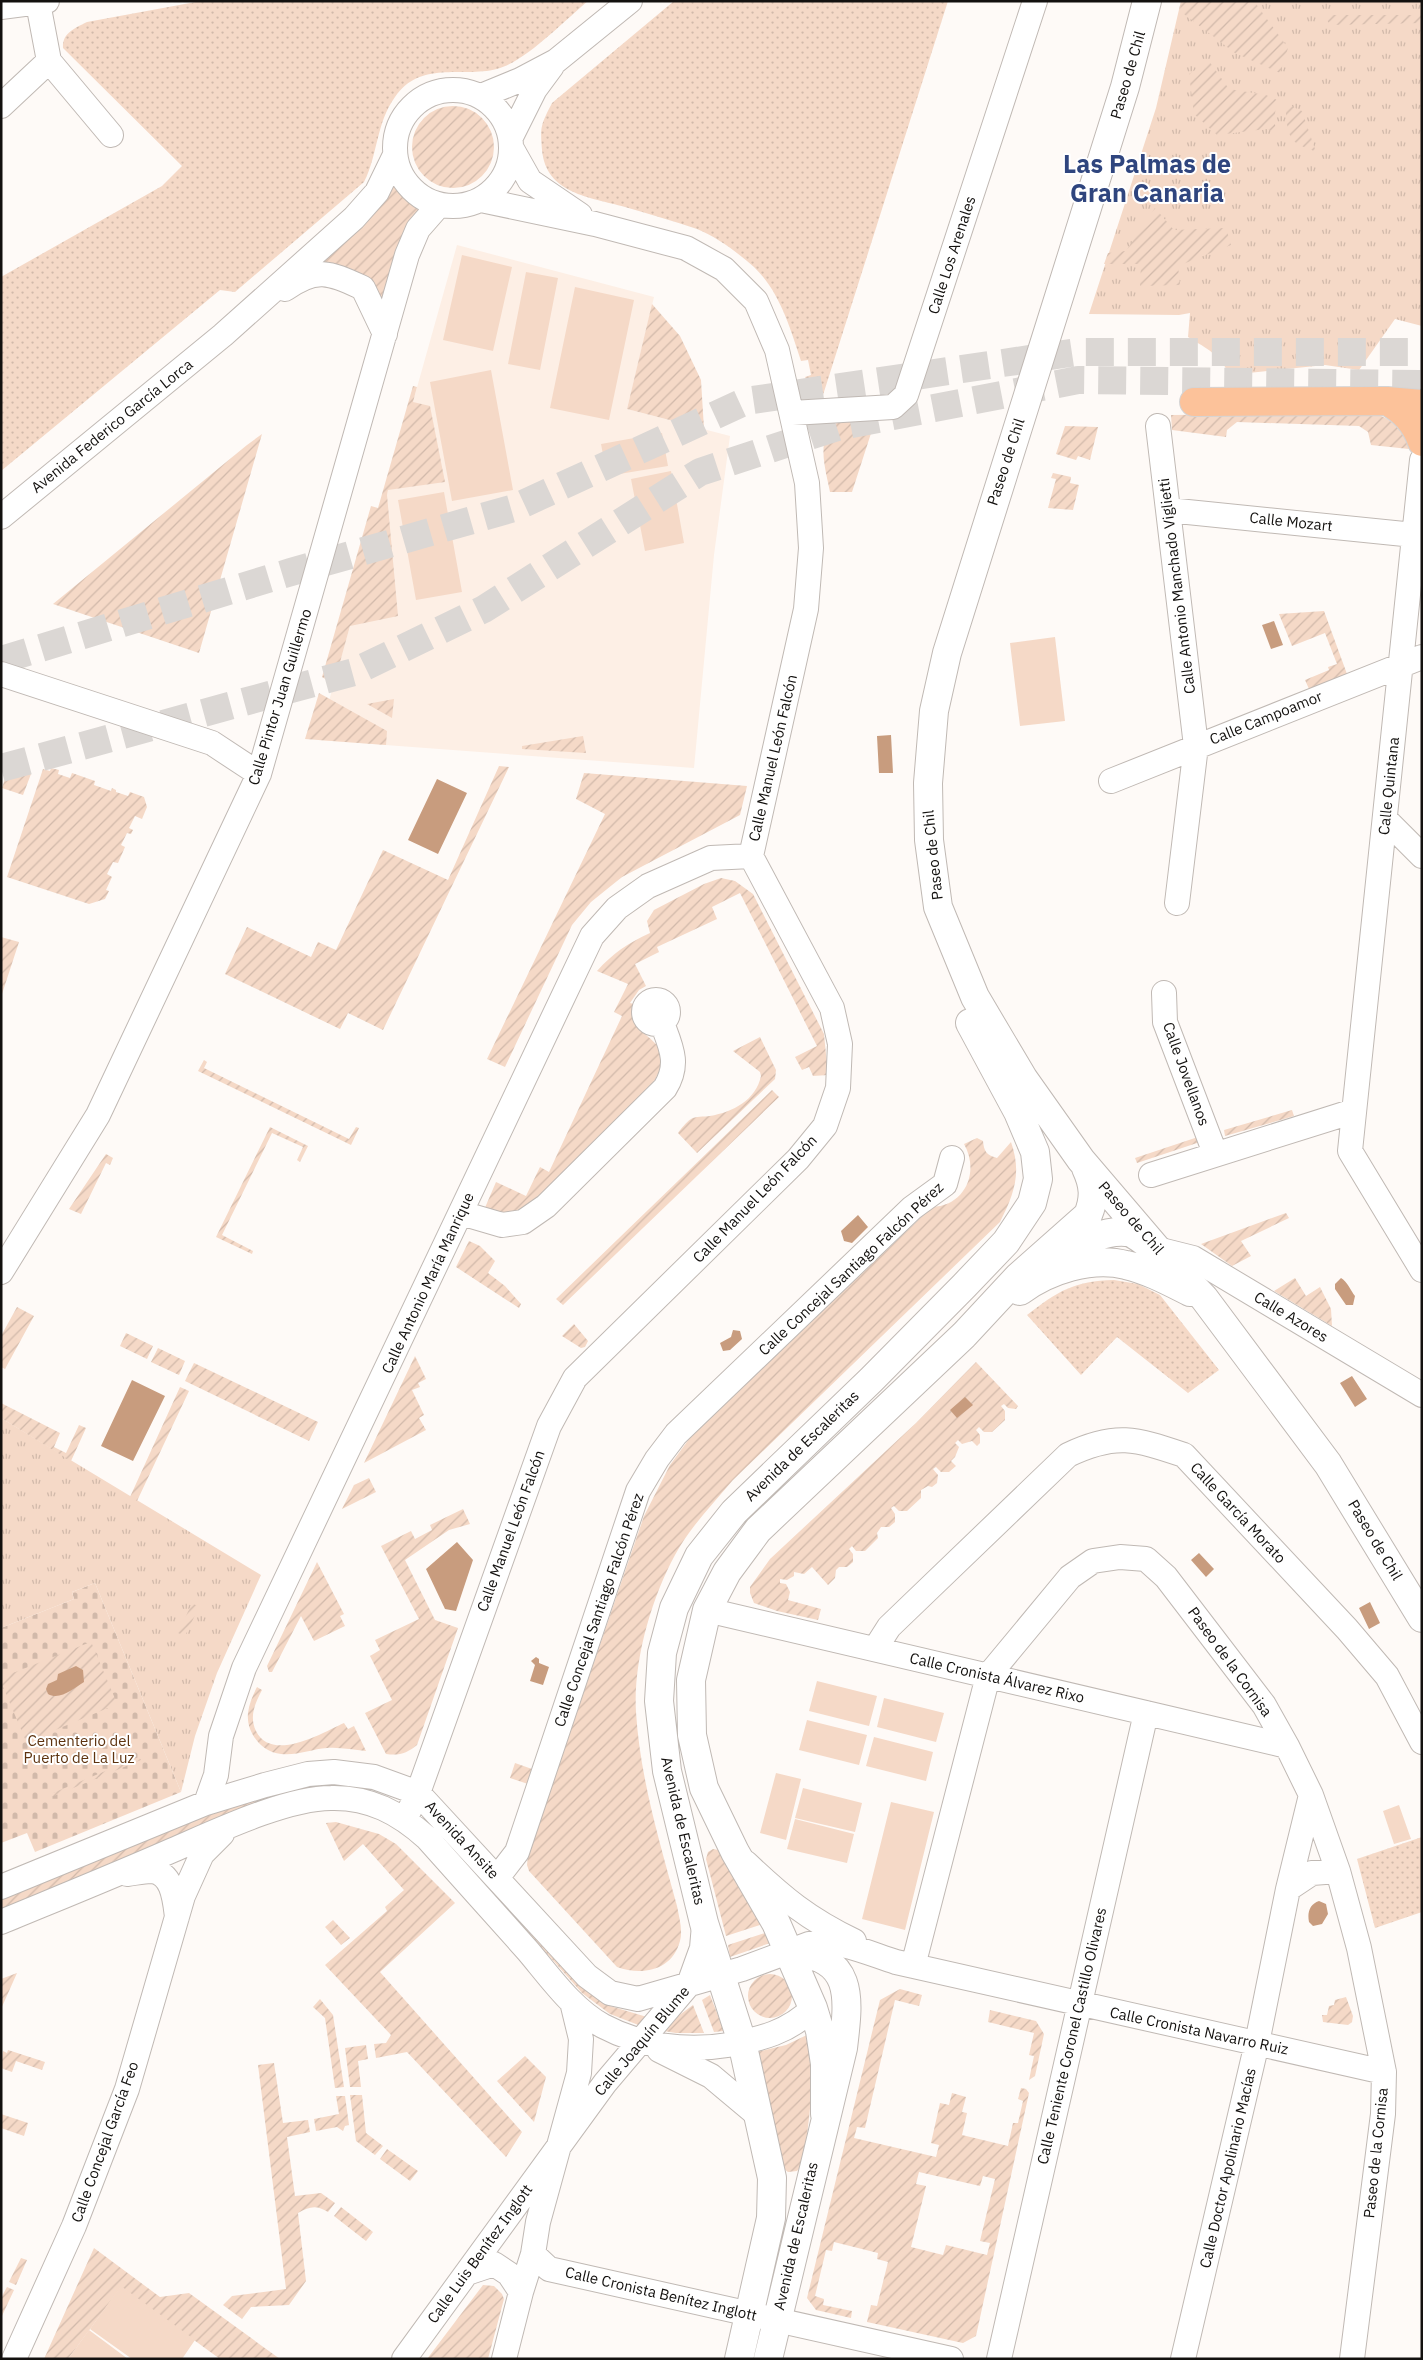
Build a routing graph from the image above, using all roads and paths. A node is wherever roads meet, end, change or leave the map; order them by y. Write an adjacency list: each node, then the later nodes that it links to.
1 (630, 1): 7 (street)
2 (1035, 1): 21 (street, Calle Los Arenales)
3 (1147, 1): 37 (street, Paseo de Chil)
4 (43, 2): 5 (street); 6 (street)
5 (1, 7)
6 (49, 61): 9 (street); 10 (street)
7 (556, 61): 8 (street); 11 (street)
8 (481, 96): 11 (street); 12 (street)
9 (1, 106)
10 (111, 134)
11 (512, 143): 13 (street); 15 (street)
12 (395, 155): 14 (street); 17 (street, Avenida Federico García Lorca)
13 (481, 200): 14 (street); 15 (street)
14 (439, 205): 16 (street, Calle Pintor Juan Guillermo)
15 (595, 224): 21 (street, Calle Manuel León Falcón)
16 (385, 334): 17 (street, Avenida Federico García Lorca); 31 (street, Calle Pintor Juan Guillermo)
17 (223, 335): 26 (street, Avenida Federico García Lorca)
18 (1387, 401): 19 (highway); 20 (highway); 23 (highway)
19 (1194, 402)
20 (1422, 404)
21 (792, 413): 34 (street, Calle Manuel León Falcón)
22 (1158, 426): 25 (street, Calle Antonio Manchado Viglietti)
23 (1422, 442)
24 (1422, 460): 27 (street, Calle Quintana)
25 (1168, 510): 27 (street, Calle Mozart); 30 (street, Calle Antonio Manchado Viglietti)
26 (1, 517)
27 (1414, 534): 28 (street, Calle Quintana)
28 (1411, 661): 30 (street, Calle Campoamor); 33 (street, Calle Quintana)
29 (1, 674): 31 (street)
30 (1196, 746): 32 (street, Calle Campoamor); 36 (street, Calle Antonio Manchado Viglietti)
31 (259, 774): 50 (street, Calle Pintor Juan Guillermo)
32 (1111, 781)
33 (1385, 819): 35 (street); 40 (street, Calle Quintana)
34 (751, 856): 46 (street, Calle Antonio María Manrique); 63 (street, Calle Manuel León Falcón)
35 (1422, 856)
36 (1177, 903)
37 (938, 906): 43 (street, Paseo de Chil); 54 (street, Avenida de Escaleritas)
38 (1164, 993): 41 (street, Calle Jovellanos)
39 (662, 1023): 46 (street)
40 (1354, 1111): 41 (street); 49 (street, Calle Quintana)
41 (1215, 1153): 44 (street)
42 (952, 1158): 71 (street, Calle Concejal Santiago Falcón Pérez)
43 (1082, 1160): 45 (street); 47 (street, Paseo de Chil)
44 (1151, 1174)
45 (1093, 1204): 47 (street); 52 (street); 54 (street)
46 (461, 1213): 65 (street, Calle Antonio María Manrique)
47 (1133, 1222): 48 (street, Paseo de Chil)
48 (1157, 1250): 51 (street, Paseo de Chil); 52 (street); 55 (street, Calle Azores)
49 (1422, 1270)
50 (1, 1272)
51 (1204, 1298): 53 (street); 57 (street, Paseo de Chil)
52 (991, 1304): 53 (street)
53 (964, 1335): 56 (street, Avenida de Escaleritas)
54 (871, 1380): 76 (street, Avenida de Escaleritas)
55 (1422, 1394)
56 (707, 1610): 58 (street, Calle Cronista Álvarez Rixo); 68 (street, Avenida de Escaleritas)
57 (1422, 1618)
58 (875, 1649): 59 (street, Calle Cronista Álvarez Rixo); 61 (street, Calle García Morato)
59 (988, 1676): 60 (street, Calle Cronista Álvarez Rixo); 62 (street, Paseo de la Cornisa); 78 (street, Paseo de la Cornisa)
60 (1146, 1713): 62 (street, Calle Cronista Álvarez Rixo); 82 (street, Calle Teniente Coronel Castillo Olivares)
61 (1422, 1742)
62 (1287, 1746): 64 (street, Paseo de la Cornisa)
63 (418, 1793): 65 (street, Avenida Ansite); 66 (street, Calle Manuel León Falcón); 71 (street, Avenida Ansite)
64 (1311, 1795): 69 (street, Paseo de la Cornisa); 73 (street, Calle Doctor Apolinario Macías)
65 (206, 1803): 72 (street, Avenida Ansite)
66 (406, 1819): 67 (street, Avenida Ansite); 81 (street, Avenida Ansite)
67 (232, 1825): 70 (street, Avenida Ansite); 74 (street, Calle Concejal García Feo)
68 (735, 1852): 77 (street, Avenida de Escaleritas); 78 (street, Calle Cronista Navarro Ruiz)
69 (1338, 1870): 73 (street); 87 (street, Paseo de la Cornisa)
70 (116, 1875): 74 (street, Calle Concejal García Feo); 75 (street, Avenida Ansite)
71 (497, 1878): 80 (street, Avenida Ansite)
72 (1, 1887)
73 (1288, 1890): 86 (street, Calle Doctor Apolinario Macías)
74 (177, 1918): 96 (street, Calle Concejal García Feo)
75 (1, 1922)
76 (704, 1923): 79 (street, Avenida de Escaleritas); 80 (street, Calle Joaquín Blume)
77 (790, 1952): 78 (street, Calle Cronista Navarro Ruiz); 79 (street, Calle Cronista Navarro Ruiz); 83 (street, Avenida de Escaleritas); 88 (street, Avenida de Escaleritas)
78 (905, 1964): 82 (street, Calle Cronista Navarro Ruiz)
79 (722, 1975): 80 (street, Calle Cronista Navarro Ruiz); 85 (street, Avenida de Escaleritas)
80 (690, 1984): 84 (street, Calle Joaquín Blume)
81 (572, 2002): 84 (street, Avenida Ansite); 90 (street, Calle Joaquín Blume)
82 (1079, 2004): 86 (street, Calle Cronista Navarro Ruiz); 102 (street, Calle Teniente Coronel Castillo Olivares)
83 (813, 2008): 85 (street, Avenida Ansite); 88 (street, Avenida de Escaleritas)
84 (640, 2040): 85 (street, Avenida Ansite); 89 (street, Avenida Ansite); 90 (street, Calle Joaquín Blume)
85 (742, 2042): 89 (street, Avenida de Escaleritas)
86 (1257, 2043): 87 (street, Calle Cronista Navarro Ruiz); 103 (street, Calle Doctor Apolinario Macías)
87 (1384, 2072): 104 (street, Paseo de la Cornisa)
88 (825, 2114): 95 (street, Avenida de Escaleritas)
89 (760, 2117): 94 (street, Avenida de Escaleritas)
90 (557, 2150): 91 (street, Calle Joaquín Blume); 92 (street, Calle Luis Benítez Inglott)
91 (533, 2254): 93 (street); 94 (street, Calle Cronista Benítez Inglott)
92 (467, 2273): 93 (street); 97 (street, Calle Luis Benítez Inglott)
93 (521, 2292): 98 (street)
94 (748, 2313): 95 (street, Calle Cronista Benítez Inglott); 99 (street, Avenida de Escaleritas)
95 (777, 2320): 100 (street, Avenida de Escaleritas); 101 (street, Calle Cronista Benítez Inglott)
96 (14, 2359)
97 (404, 2359)
98 (504, 2359)
99 (738, 2359)
100 (768, 2359)
101 (951, 2359)
102 (999, 2359)
103 (1183, 2359)
104 (1352, 2359)

